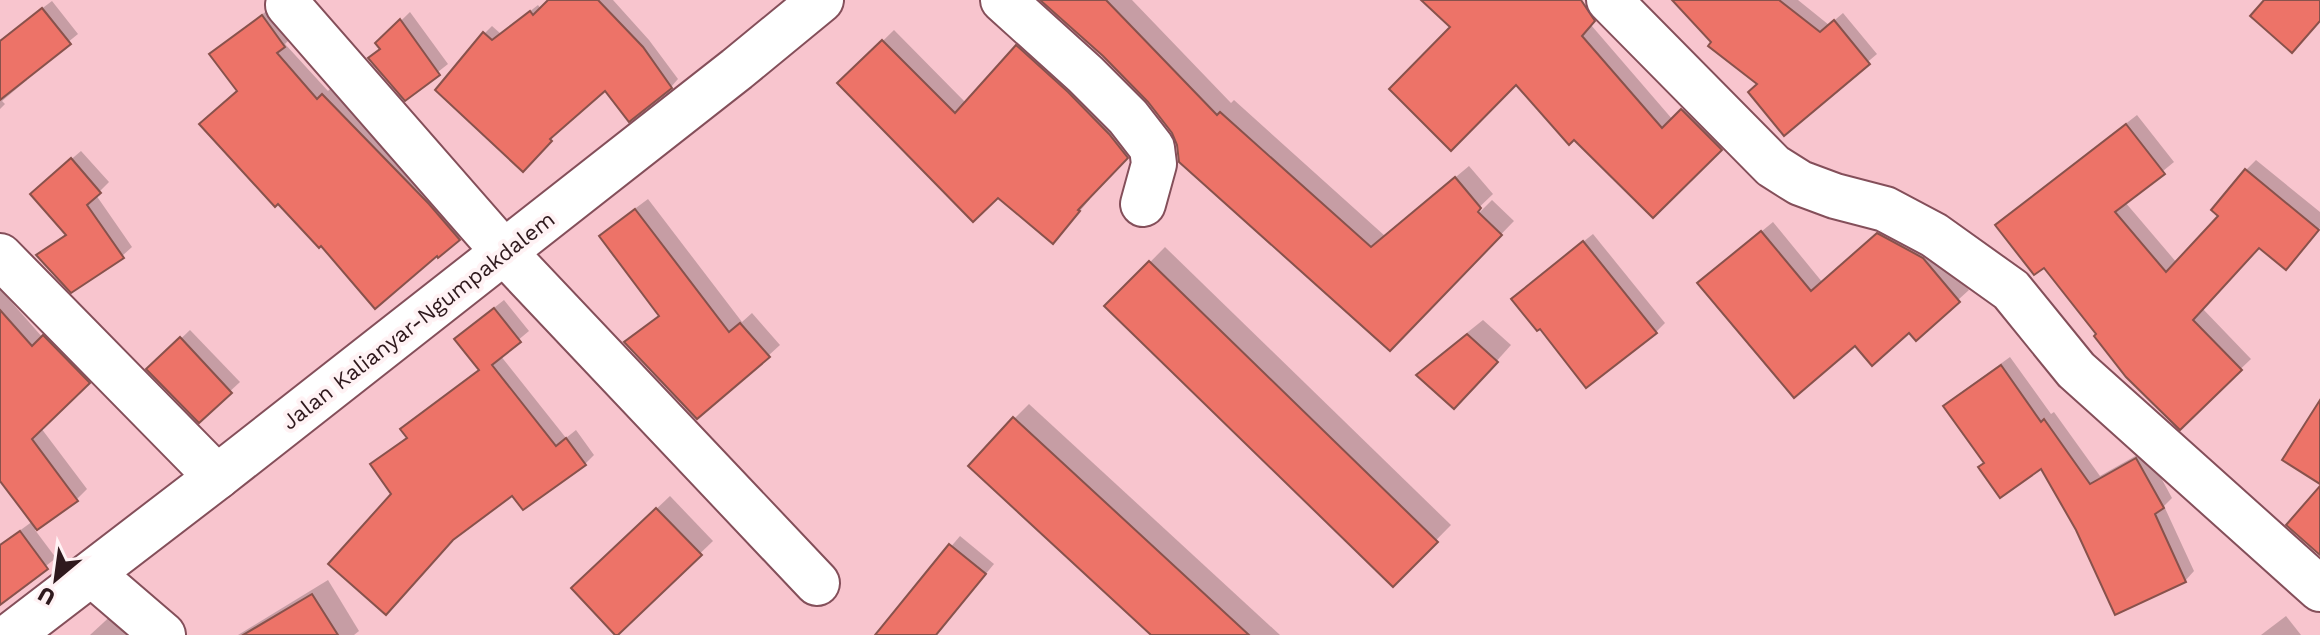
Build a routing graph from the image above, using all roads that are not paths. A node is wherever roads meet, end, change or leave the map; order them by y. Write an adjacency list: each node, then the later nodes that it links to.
1 (821, 0): 6 (street, Jalan Kalianyar-Ngumpakdalem)
2 (1003, 0): 5 (street)
3 (1609, 0): 11 (street)
4 (288, 5): 6 (street)
5 (1143, 204)
6 (504, 252): 8 (street, Jalan Kalianyar-Ngumpakdalem); 10 (street)
7 (0, 256): 8 (street)
8 (217, 477): 9 (street, Jalan Kalianyar-Ngumpakdalem)
9 (92, 574): 12 (street, Jalan Kalianyar-Ngumpakdalem); 13 (street)
10 (817, 583)
11 (2320, 589)
12 (11, 635)
13 (163, 635)

